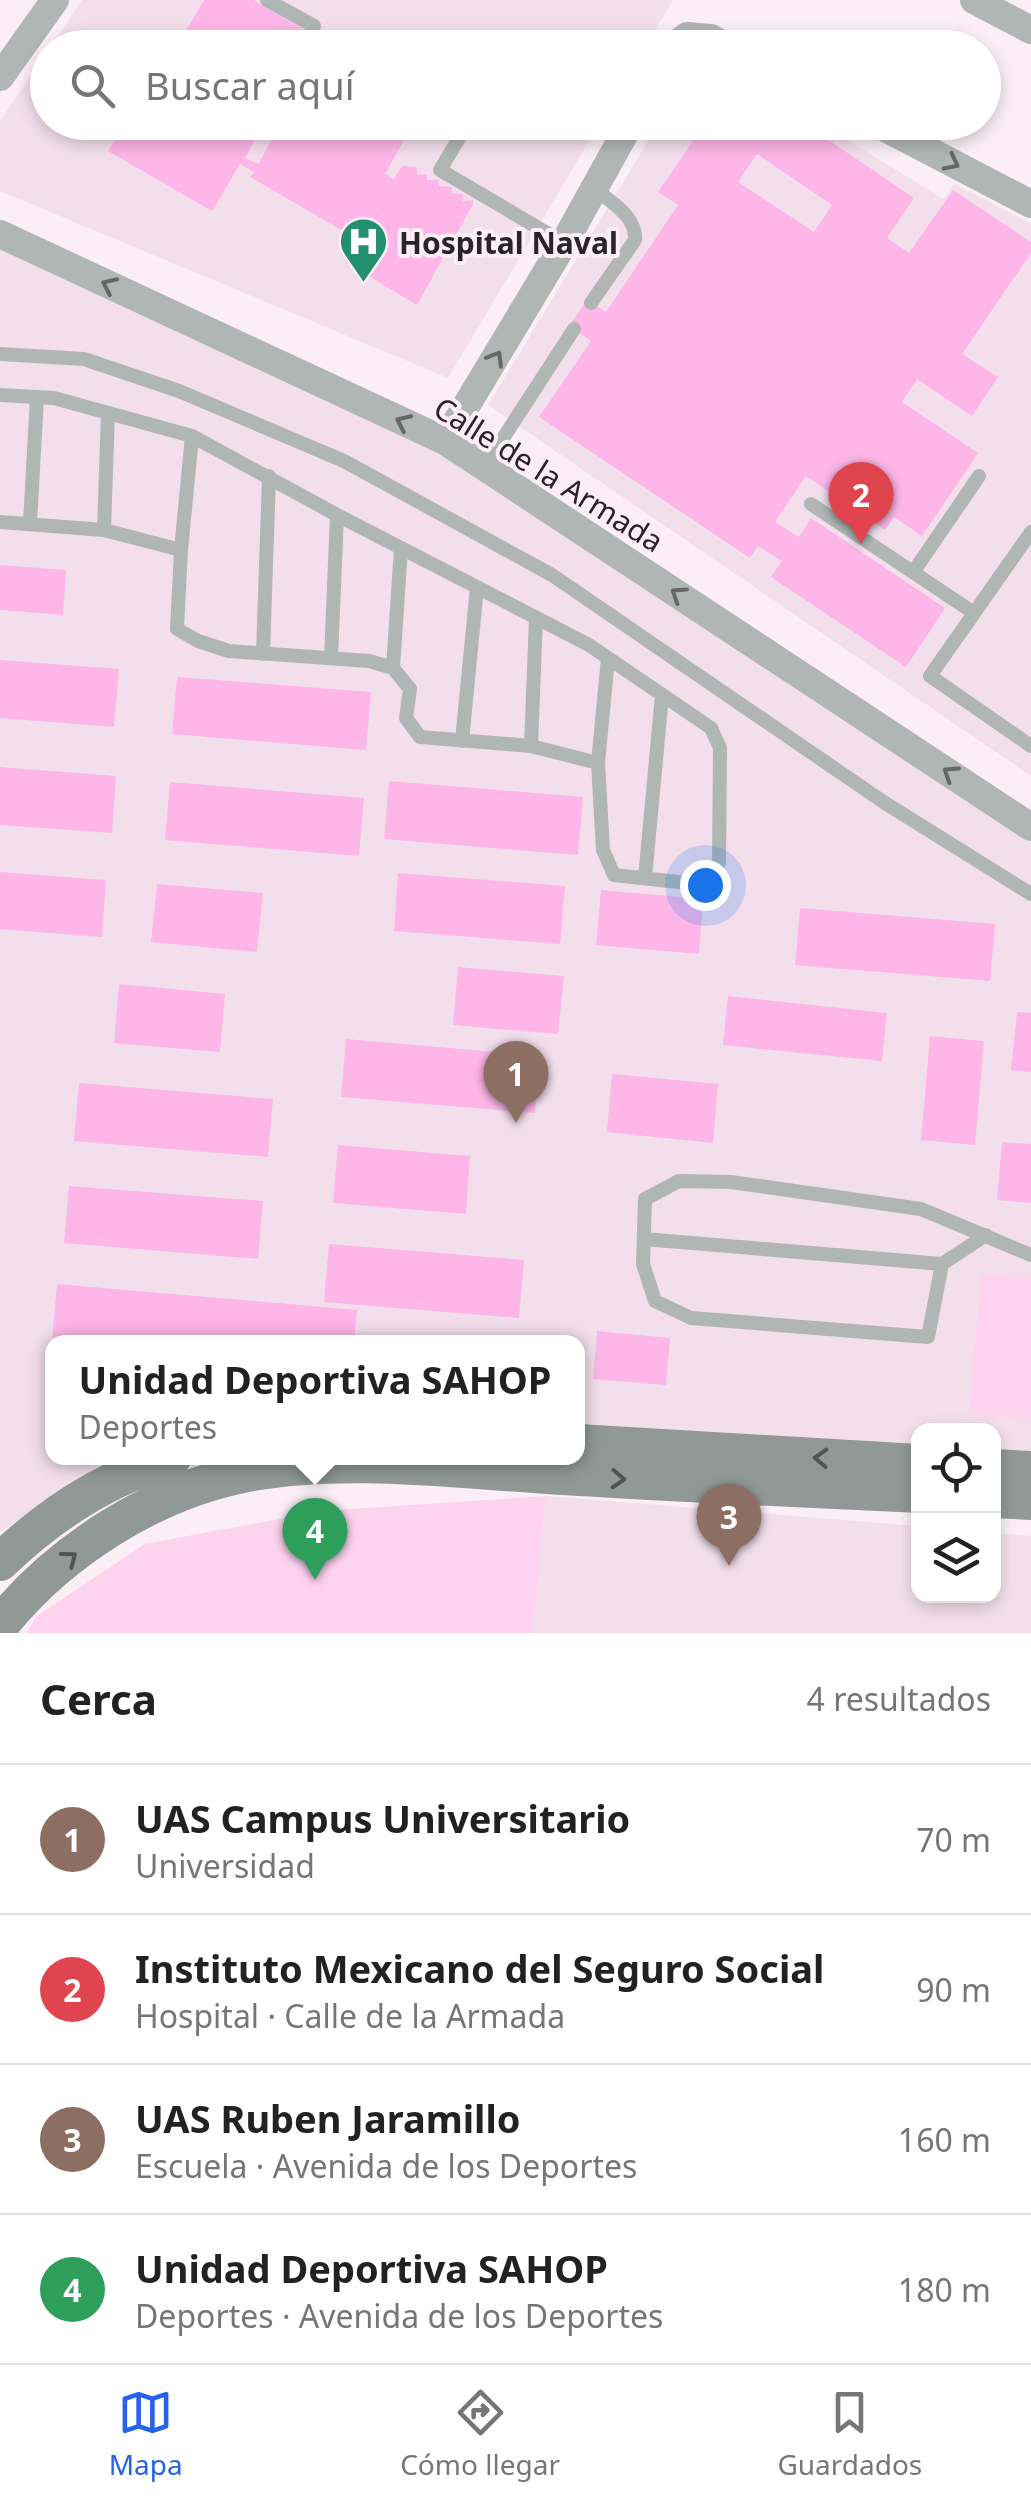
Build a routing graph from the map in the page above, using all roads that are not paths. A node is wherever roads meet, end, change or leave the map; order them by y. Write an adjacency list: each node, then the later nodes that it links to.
1 (55, 0): 5 (street)
2 (267, 0): 4 (lane)
3 (974, 0): 6 (street)
4 (314, 26)
5 (33, 30)
6 (1031, 30)
7 (30, 35): 8 (street)
8 (0, 76)
9 (458, 140): 15 (lane)
10 (620, 140): 12 (street)
11 (908, 140): 13 (street, one-way to 13)
12 (593, 187): 15 (street); 16 (lane)
13 (1031, 204)
14 (0, 234): 23 (street, Calle de la Armada, one-way to 14)
15 (564, 243): 23 (street, one-way to 15)
16 (592, 302)
17 (574, 329): 24 (lane)
18 (0, 354): 50 (lane)
19 (0, 394): 20 (lane)
20 (38, 397): 21 (lane); 30 (lane)
21 (108, 413): 22 (lane); 31 (lane)
22 (192, 436): 25 (lane); 34 (lane)
23 (446, 441): 24 (street, Calle de la Armada)
24 (485, 466): 48 (street, Calle de la Armada, one-way to 24)
25 (269, 476): 28 (lane); 39 (lane)
26 (979, 476): 35 (lane)
27 (810, 504): 35 (lane)
28 (336, 515): 33 (lane); 40 (lane)
29 (0, 522): 30 (lane)
30 (30, 523): 31 (lane)
31 (104, 530): 34 (lane)
32 (1031, 532): 37 (lane)
33 (401, 548): 36 (lane); 42 (lane)
34 (181, 550): 39 (lane)
35 (914, 571): 37 (lane)
36 (477, 587): 38 (lane); 44 (lane)
37 (974, 613): 46 (lane)
38 (536, 618): 41 (lane); 45 (lane)
39 (263, 654): 40 (lane)
40 (331, 658): 42 (lane)
41 (608, 658): 43 (lane); 47 (lane)
42 (393, 668): 44 (lane)
43 (662, 695): 49 (lane); 49 (lane)
44 (462, 741): 45 (lane)
45 (531, 746): 47 (lane)
46 (1031, 746)
47 (598, 764): 49 (lane)
48 (1031, 826)
49 (646, 878)
50 (1031, 894)
51 (986, 1235): 52 (lane); 53 (lane); 54 (lane)
52 (644, 1239): 54 (lane); 54 (lane)
53 (1031, 1255)
54 (942, 1264)
55 (585, 1443): 56 (main road, one-way to 55)
56 (911, 1464)
57 (149, 1465): 63 (main road)
58 (1001, 1468): 59 (main road)
59 (1031, 1470)
60 (911, 1494): 64 (main road, one-way to 60)
61 (1001, 1500): 62 (main road)
62 (1031, 1502)
63 (0, 1562)
64 (0, 1625)

